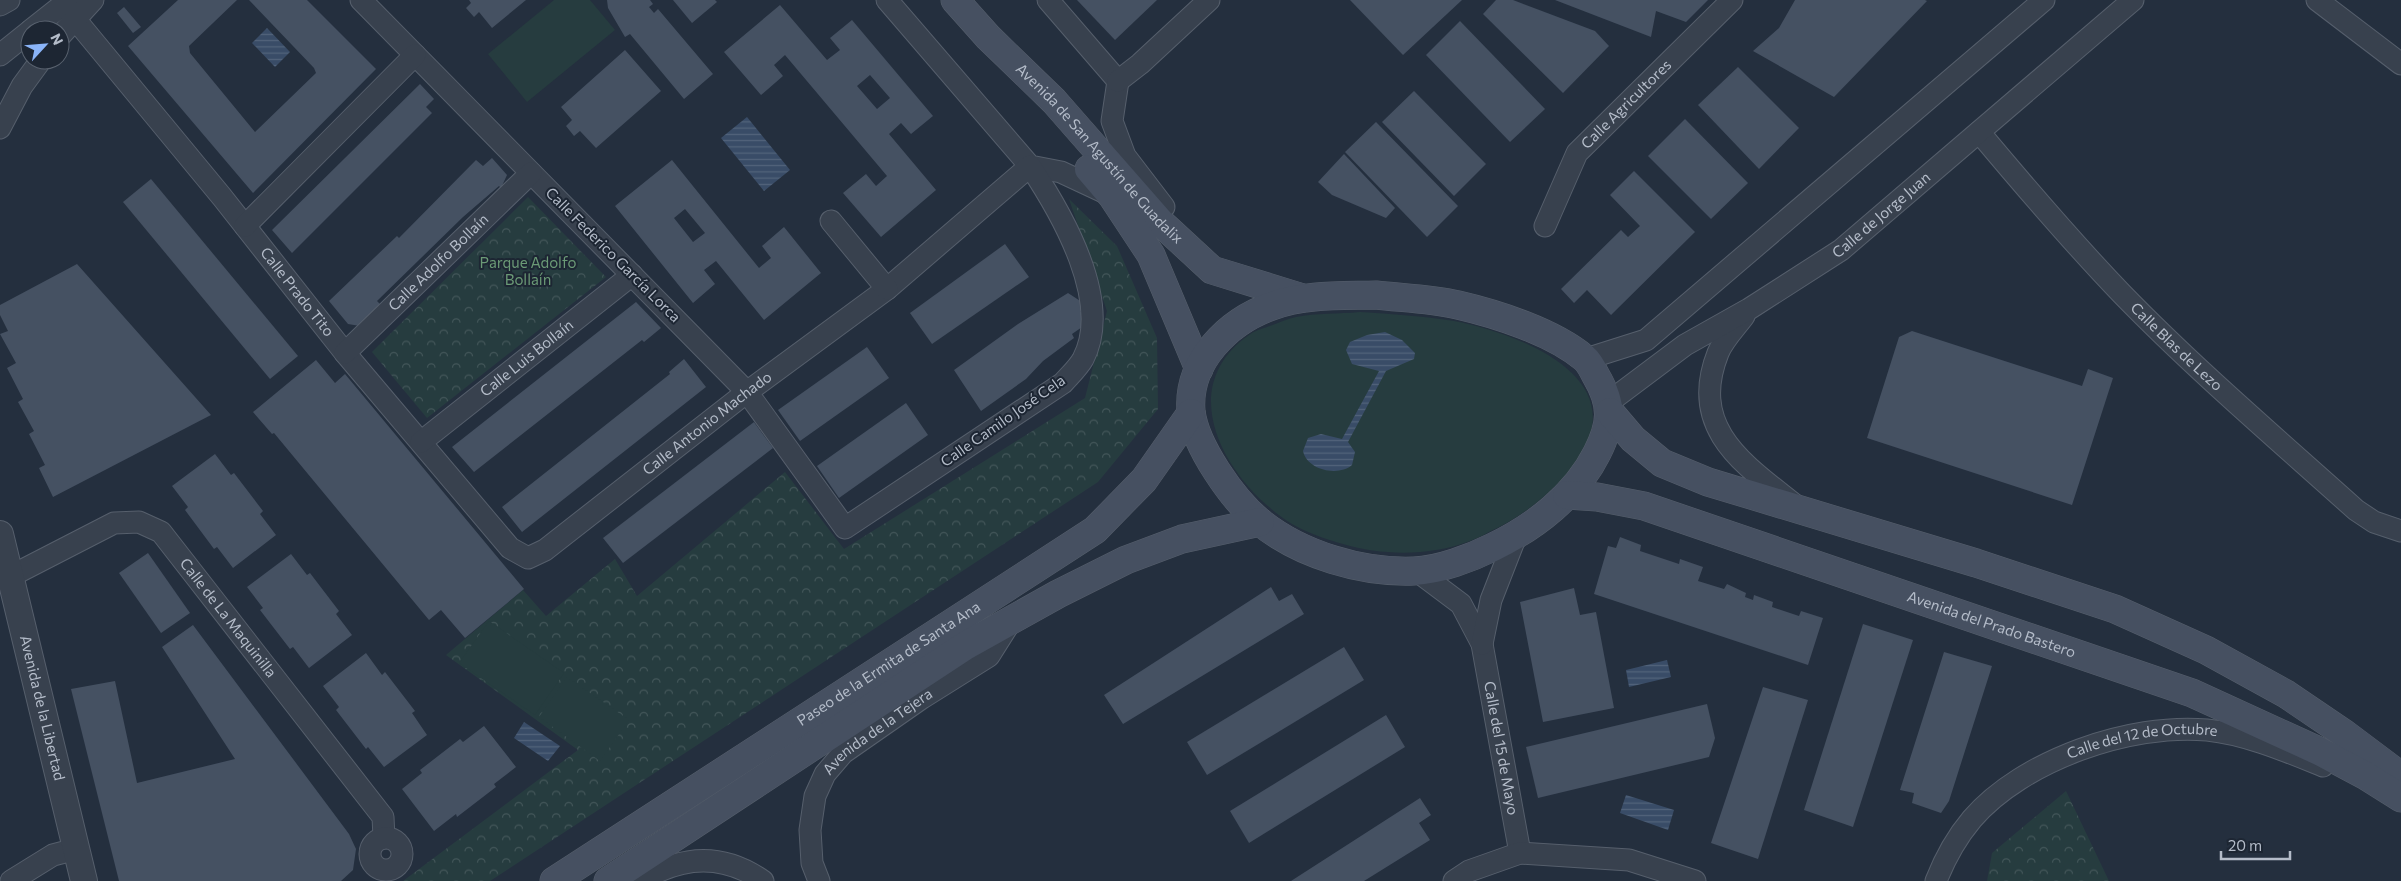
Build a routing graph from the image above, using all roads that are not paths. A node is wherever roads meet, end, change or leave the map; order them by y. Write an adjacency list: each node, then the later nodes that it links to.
1 (8, 0): 12 (street)
2 (92, 0): 13 (street)
3 (361, 0): 18 (street, Calle Federico García Lorca)
4 (887, 0): 24 (street)
5 (955, 0): 15 (main road, Avenida de San Agustín de Guadalix)
6 (1048, 0): 21 (street)
7 (1208, 0): 21 (street)
8 (1732, 0): 29 (street, Calle Agricultores)
9 (2044, 0): 36 (street)
10 (2133, 0): 23 (street, Calle de Jorge Juan)
11 (2317, 0): 19 (street)
12 (0, 5)
13 (72, 9): 14 (street); 28 (street, Calle Prado Tito)
14 (50, 20)
15 (988, 37): 26 (main road, Avenida de San Agustín de Guadalix); 30 (main road, Avenida de San Agustín de Guadalix)
16 (20, 38): 17 (street)
17 (0, 55)
18 (415, 55): 25 (street, Calle Federico García Lorca); 28 (street)
19 (2401, 64)
20 (34, 70): 22 (street)
21 (1118, 81): 30 (street, Avenida de San Agustín de Guadalix)
22 (0, 128)
23 (1979, 132): 34 (street, Calle de Jorge Juan); 46 (street, Calle Blas de Lezo)
24 (1030, 166): 26 (street, Avenida de San Agustín de Guadalix); 32 (street, Calle Antonio Machado); 45 (street, Calle Camilo José Cela)
25 (531, 173): 31 (street, Calle Federico García Lorca); 35 (street, Calle Adolfo Bollaín)
26 (1112, 196): 37 (main road, Avenida de San Agustín de Guadalix)
27 (831, 222): 32 (street)
28 (245, 226): 35 (street, Calle Prado Tito)
29 (1545, 226)
30 (1212, 270): 33 (main road, Avenida de San Agustín de Guadalix)
31 (632, 275): 38 (street, Calle Federico García Lorca); 41 (street, Calle Luis Bollaín)
32 (887, 289): 38 (street, Calle Antonio Machado)
33 (1304, 298): 36 (main road); 37 (main road)
34 (1749, 309): 39 (street, Calle de Jorge Juan); 43 (street)
35 (345, 353): 41 (street, Calle Prado Tito)
36 (1586, 359): 39 (main road)
37 (1199, 369): 40 (main road)
38 (747, 392): 45 (street, Calle Federico García Lorca); 49 (street, Calle Antonio Machado)
39 (1609, 407): 42 (main road); 43 (main road)
40 (1191, 413): 44 (main road); 60 (main road, Paseo de la Ermita de Santa Ana)
41 (421, 442): 49 (street, Calle Prado Tito)
42 (1567, 495): 48 (main road); 54 (main road, Avenida del Prado Bastero)
43 (1800, 508): 54 (main road)
44 (1260, 522): 50 (main road); 52 (main road, Paseo de la Ermita de Santa Ana)
45 (845, 528)
46 (2401, 530)
47 (0, 534): 51 (street, Avenida de la Libertad)
48 (1516, 536): 50 (main road); 53 (street, Calle del 15 de Mayo)
49 (528, 558)
50 (1417, 571): 53 (street, Calle del 15 de Mayo)
51 (11, 576): 55 (street, Calle de La Maquinilla); 56 (street, Avenida de la Libertad)
52 (1012, 620): 61 (main road, Paseo de la Ermita de Santa Ana); 64 (street, Avenida de la Tejera)
53 (1482, 644): 57 (street, Calle del 15 de Mayo)
54 (2399, 789): 67 (street, Calle del 12 de Octubre)
55 (384, 838)
56 (76, 849): 58 (street); 59 (street, Avenida de la Libertad)
57 (1520, 853): 65 (street); 66 (street)
58 (11, 881)
59 (84, 881)
60 (554, 881)
61 (608, 881)
62 (641, 881): 63 (street)
63 (763, 881)
64 (819, 881)
65 (1454, 881)
66 (1695, 881)
67 (1936, 881)

